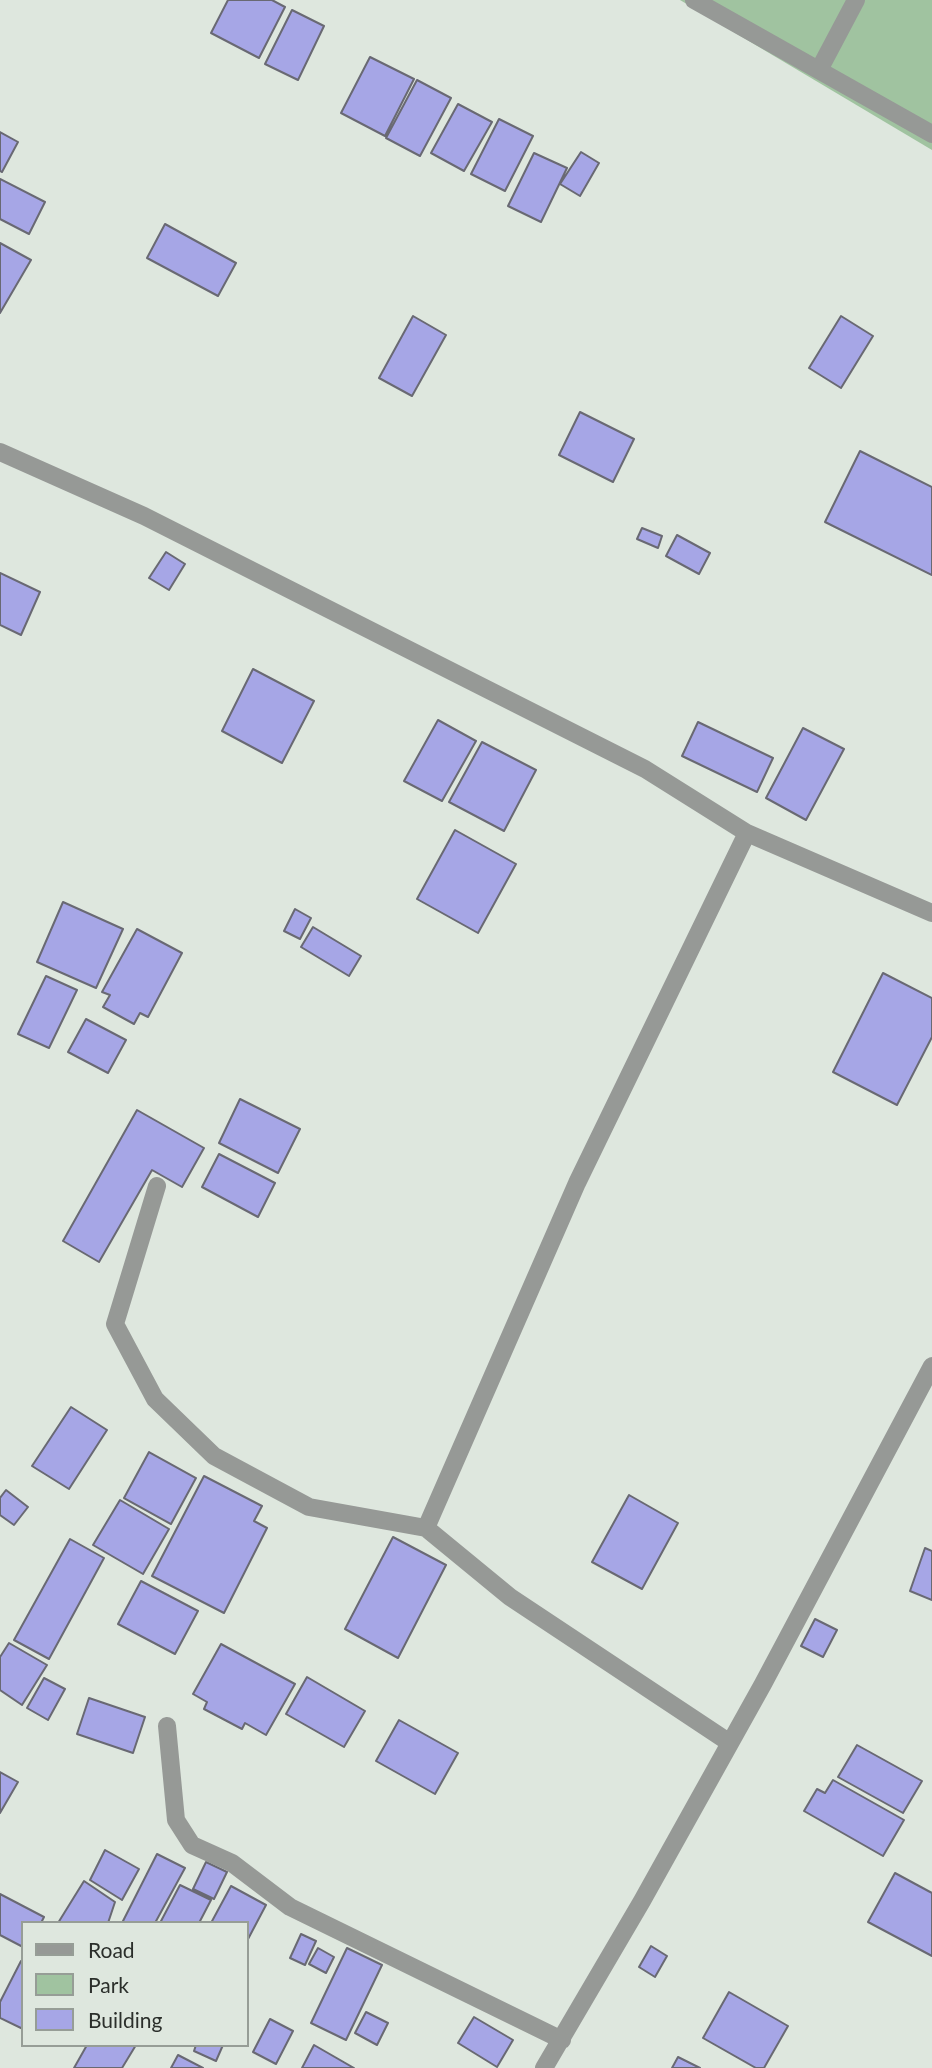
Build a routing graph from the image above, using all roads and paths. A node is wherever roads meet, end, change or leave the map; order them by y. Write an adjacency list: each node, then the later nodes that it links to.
1 (694, 0): 3 (street)
2 (856, 0): 3 (street)
3 (819, 70): 4 (street)
4 (932, 134)
5 (0, 452): 6 (street)
6 (747, 833): 7 (street); 10 (street)
7 (932, 913)
8 (157, 1186): 10 (street)
9 (932, 1366): 12 (street)
10 (426, 1528): 12 (street)
11 (167, 1726): 13 (street)
12 (730, 1743): 13 (street)
13 (562, 2040): 14 (street)
14 (544, 2068)

